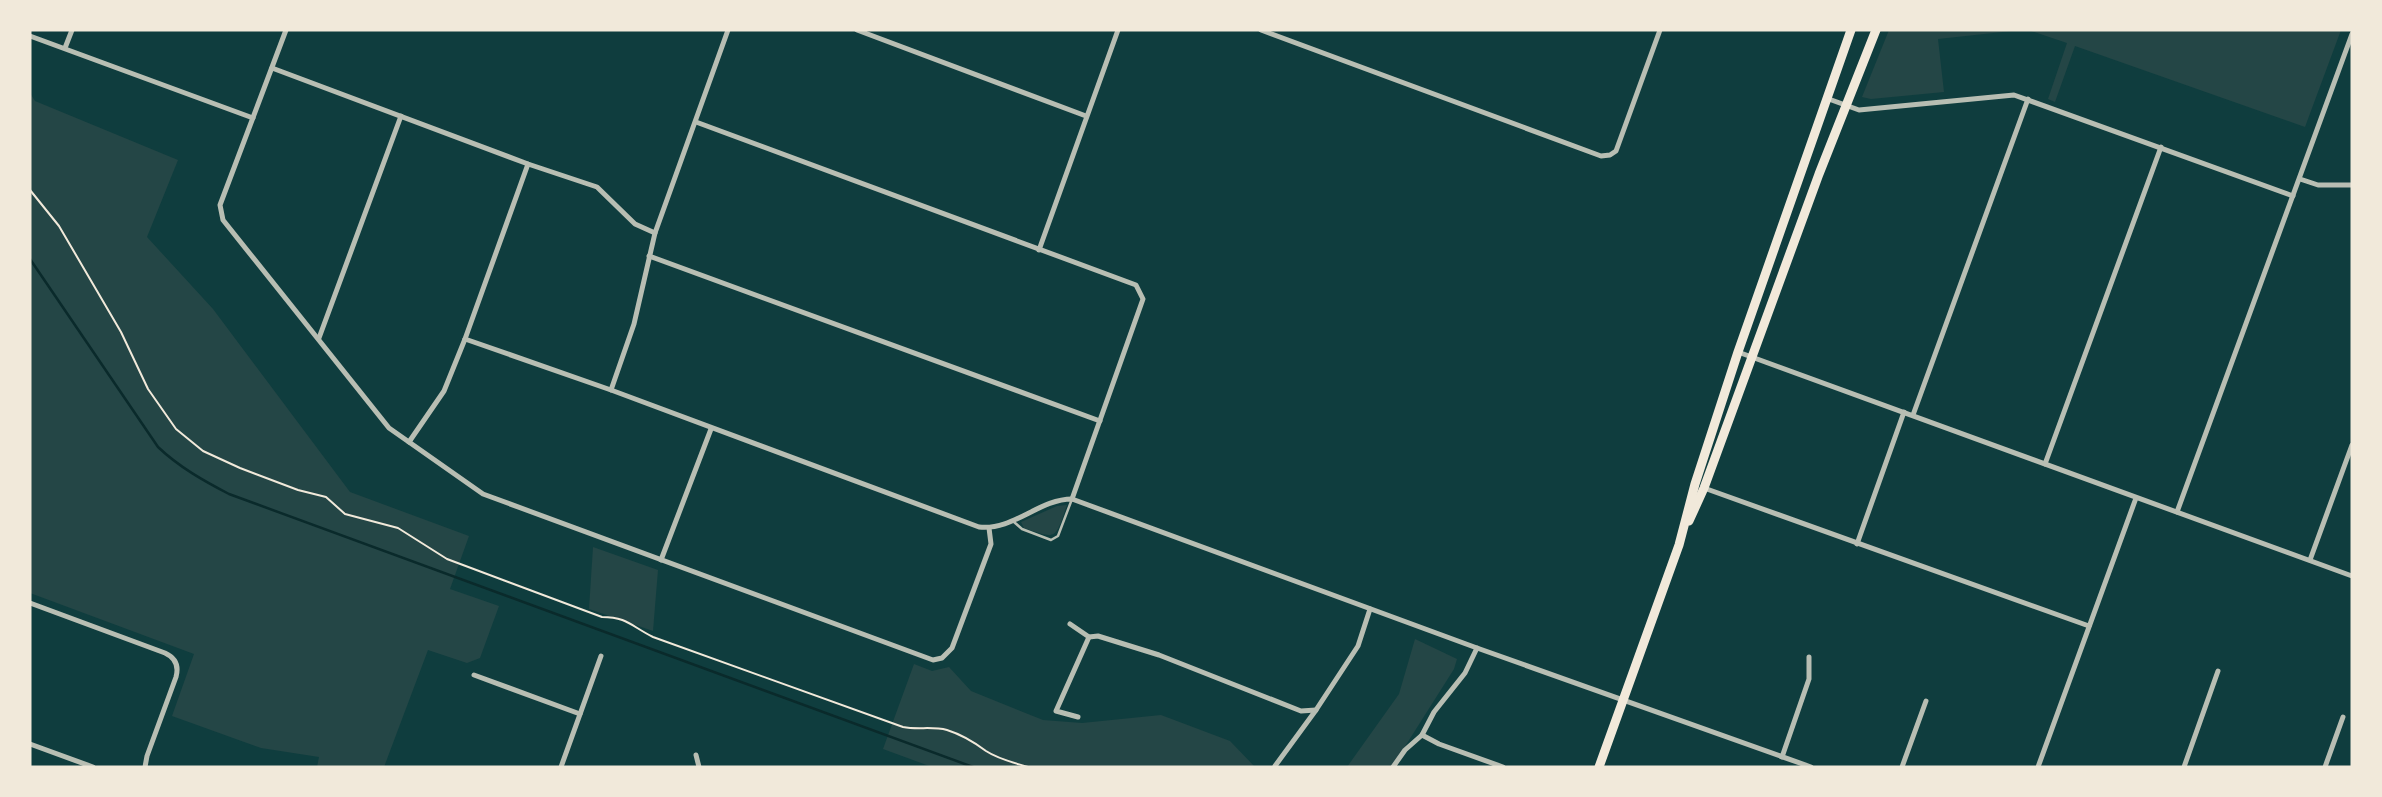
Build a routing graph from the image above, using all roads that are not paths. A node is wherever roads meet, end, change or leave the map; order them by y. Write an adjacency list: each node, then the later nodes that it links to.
1 (72, 30): 12 (street)
2 (286, 30): 15 (street)
3 (728, 30): 22 (street)
4 (857, 30): 20 (street)
5 (1118, 30): 20 (street)
6 (1261, 30): 7 (street)
7 (1660, 30)
8 (1851, 30): 16 (main road)
9 (1876, 30): 18 (main road)
10 (2352, 34): 13 (street)
11 (30, 36): 12 (street)
12 (65, 48): 21 (street)
13 (2342, 61): 14 (street); 25 (street)
14 (2352, 61)
15 (272, 68): 19 (street); 21 (street)
16 (1826, 98): 18 (street); 33 (main road)
17 (2028, 99): 18 (street); 23 (street); 37 (street)
18 (1846, 106): 34 (main road)
19 (401, 116): 24 (street); 31 (street)
20 (1086, 116): 29 (street)
21 (253, 118): 31 (street)
22 (696, 122): 28 (street); 29 (street)
23 (2161, 147): 27 (street); 42 (street)
24 (528, 164): 28 (street); 32 (street)
25 (2300, 179): 26 (street); 27 (street)
26 (2352, 184)
27 (2294, 196): 46 (street)
28 (654, 233): 30 (street)
29 (1039, 250): 38 (street)
30 (649, 256): 35 (street); 38 (street)
31 (319, 338): 40 (street)
32 (465, 339): 35 (street); 40 (street)
33 (1738, 352): 34 (street); 43 (main road)
34 (1752, 357): 36 (street); 43 (main road)
35 (611, 390): 39 (street)
36 (1905, 412): 37 (street); 49 (street)
37 (1913, 415): 42 (street)
38 (1100, 421): 45 (street)
39 (711, 429): 48 (street); 50 (street)
40 (409, 442): 50 (street)
41 (2352, 445): 51 (street)
42 (2045, 464): 44 (street)
43 (1700, 486): 49 (street); 63 (main road)
44 (2136, 498): 46 (street); 56 (street)
45 (1072, 499): 47 (street); 47 (lane); 54 (street)
46 (2177, 512): 51 (street)
47 (1013, 520): 48 (street)
48 (989, 528): 50 (street)
49 (1857, 544): 56 (street)
50 (661, 560)
51 (2310, 560): 52 (street)
52 (2352, 576)
53 (30, 603): 75 (street)
54 (1370, 609): 58 (street); 65 (street)
55 (1070, 624): 57 (street)
56 (2089, 626): 83 (street)
57 (1089, 637): 65 (street); 67 (street)
58 (1476, 648): 63 (street); 69 (street)
59 (601, 656): 66 (street)
60 (1809, 657): 72 (street)
61 (2218, 671): 84 (street)
62 (474, 674): 66 (street)
63 (1623, 701): 72 (street); 80 (main road)
64 (1926, 701): 82 (street)
65 (1316, 710): 73 (street)
66 (580, 714): 76 (street)
67 (1078, 717)
68 (2343, 717): 85 (street)
69 (1422, 735): 78 (street); 79 (street)
70 (30, 744): 74 (street)
71 (696, 755): 77 (street)
72 (1782, 757): 81 (street)
73 (1275, 766)
74 (93, 767)
75 (142, 767)
76 (561, 767)
77 (699, 767)
78 (1393, 767)
79 (1503, 767)
80 (1599, 767)
81 (1811, 767)
82 (1902, 767)
83 (2039, 767)
84 (2184, 767)
85 (2325, 767)

